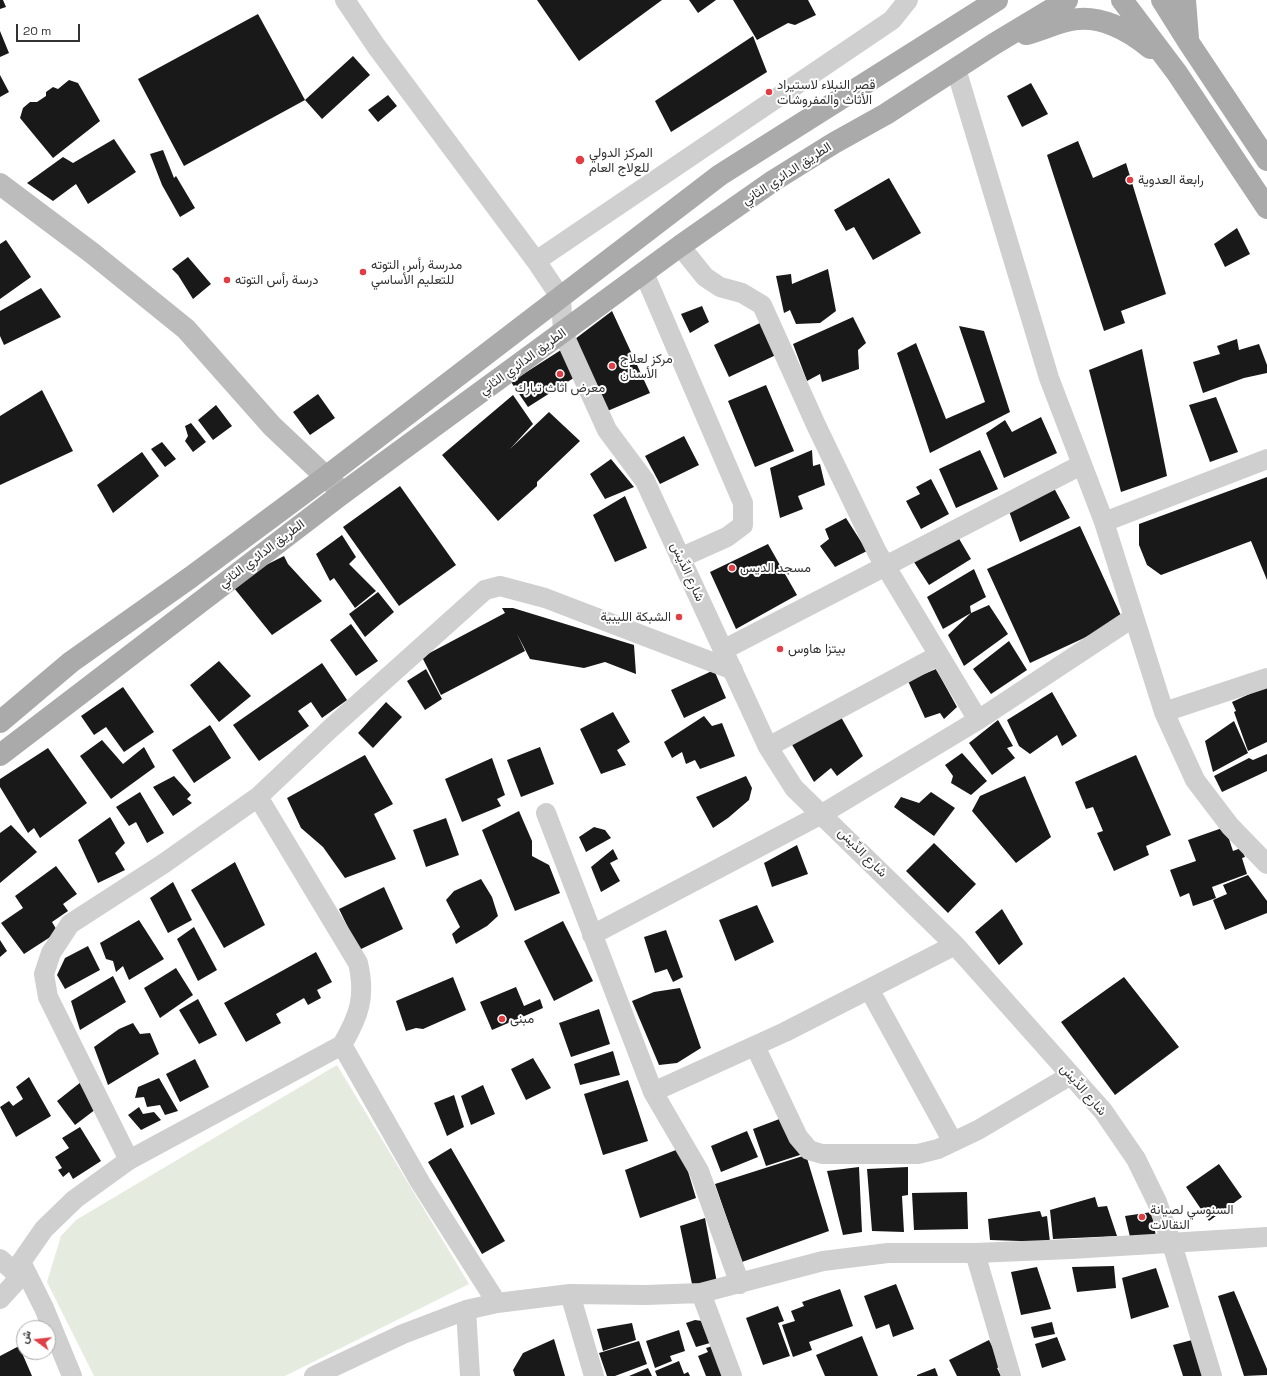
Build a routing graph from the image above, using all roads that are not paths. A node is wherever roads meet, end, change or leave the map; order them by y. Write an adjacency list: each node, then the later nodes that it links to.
1 (345, 0): 17 (street)
2 (908, 0): 17 (street)
3 (997, 0): 8 (main road, الطريق الدائري الثاني)
4 (1067, 0): 10 (main road, الطريق الدائري الثاني)
5 (1122, 0): 12 (main road)
6 (1162, 0): 9 (main road)
7 (1185, 0): 9 (main road)
8 (977, 7): 19 (main road, الطريق الدائري الثاني)
9 (1189, 43): 13 (main road)
10 (994, 44): 11 (main road, الطريق الدائري الثاني); 12 (main road)
11 (956, 69): 16 (main road, الطريق الدائري الثاني); 22 (street)
12 (1177, 73): 15 (main road)
13 (1267, 160)
14 (0, 185): 23 (street)
15 (1267, 208)
16 (680, 246): 18 (main road, الطريق الدائري الثاني); 27 (street)
17 (536, 261): 19 (street)
18 (644, 273): 20 (main road, الطريق الدائري الثاني); 26 (street)
19 (561, 298): 20 (street, شارع الدِّيسْ); 23 (main road, الطريق الدائري الثاني)
20 (562, 333): 24 (main road, الطريق الدائري الثاني); 26 (street, شارع الدِّيسْ)
21 (1267, 459): 25 (street)
22 (1081, 464): 25 (street); 27 (street)
23 (326, 476): 24 (street); 35 (main road, الطريق الدائري الثاني)
24 (343, 493): 37 (main road, الطريق الدائري الثاني)
25 (1104, 522): 28 (street)
26 (680, 558): 29 (street, شارع الدِّيسْ)
27 (886, 565): 29 (street); 30 (street)
28 (1134, 617): 33 (street); 34 (street)
29 (723, 650): 31 (street, شارع الدِّيسْ)
30 (939, 655): 34 (street); 36 (street)
31 (732, 670): 36 (street, شارع الدِّيسْ); 38 (street)
32 (1267, 678): 33 (street)
33 (1164, 712): 41 (street)
34 (978, 720): 40 (street)
35 (0, 722)
36 (768, 747): 40 (street, شارع الدِّيسْ)
37 (0, 755)
38 (258, 797): 45 (street); 50 (street)
39 (546, 813): 42 (street)
40 (822, 814): 42 (street); 43 (street, شارع الدِّيسْ)
41 (1267, 864)
42 (592, 935): 48 (street)
43 (955, 946): 44 (street); 47 (street, شارع الدِّيسْ)
44 (869, 989): 46 (street); 49 (street)
45 (342, 1045): 50 (street); 60 (street)
46 (755, 1046): 48 (street); 49 (street)
47 (1071, 1075): 49 (street); 52 (street, شارع الدِّيسْ)
48 (653, 1092): 56 (street)
49 (953, 1142)
50 (129, 1160): 55 (street)
51 (1267, 1237): 52 (street)
52 (1172, 1244): 53 (street); 68 (street, شارع الدِّيسْ)
53 (975, 1253): 56 (street); 67 (street)
54 (0, 1259): 55 (street)
55 (21, 1269): 59 (street); 62 (street)
56 (740, 1284): 57 (street)
57 (701, 1293): 58 (street); 66 (street)
58 (570, 1294): 60 (street); 65 (street)
59 (0, 1299)
60 (497, 1304): 61 (street)
61 (466, 1310): 63 (street); 64 (street)
62 (72, 1376)
63 (314, 1376)
64 (470, 1376)
65 (594, 1376)
66 (732, 1376)
67 (1011, 1376)
68 (1212, 1376)

